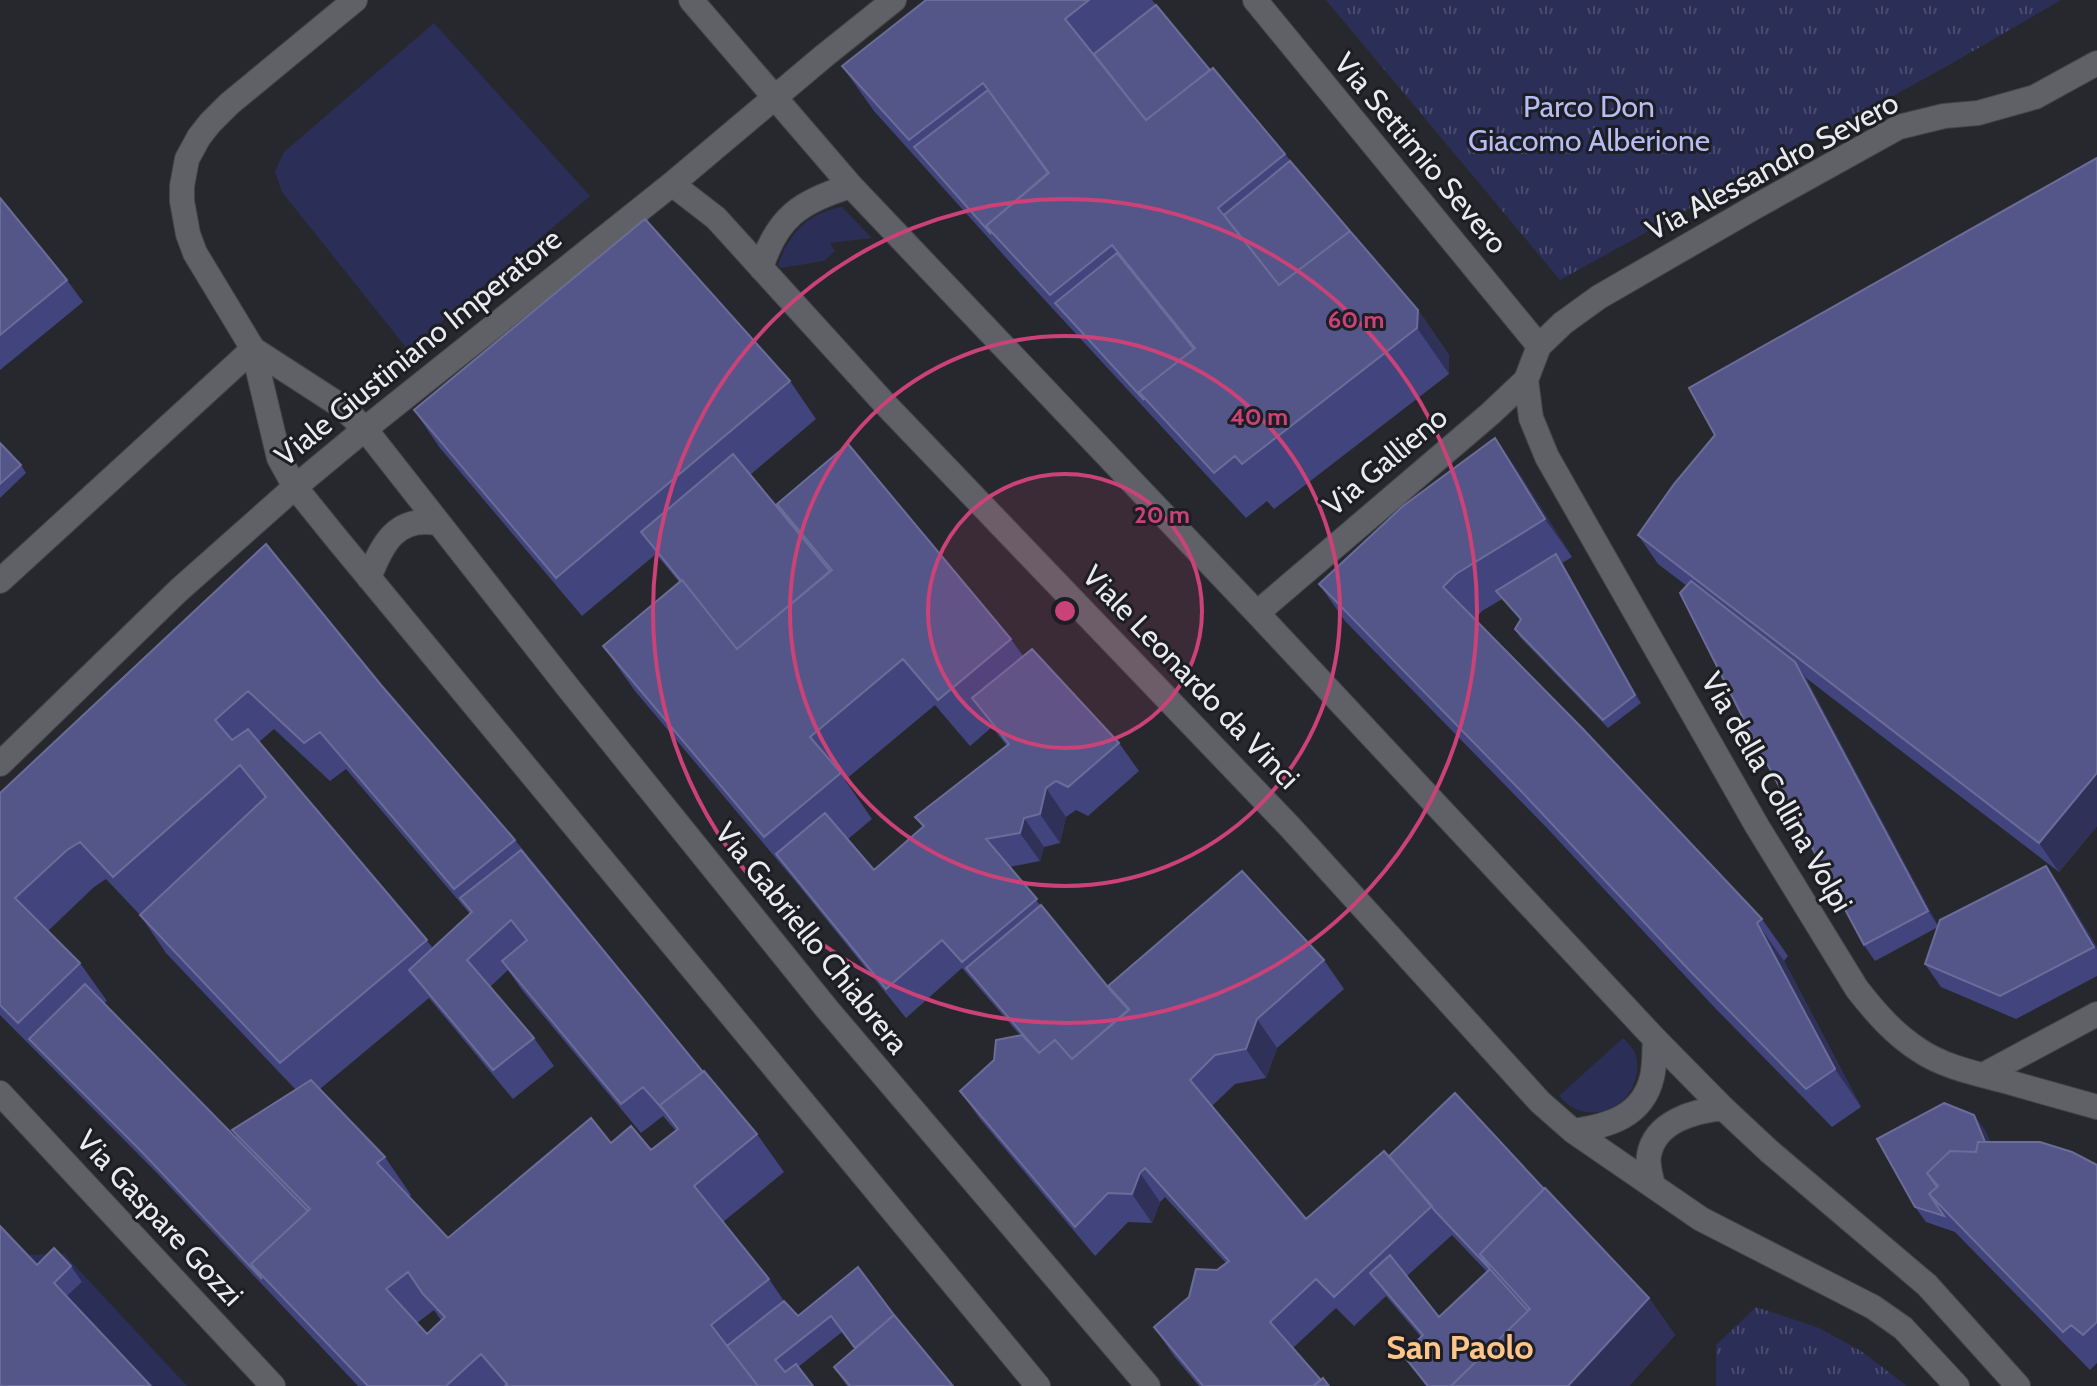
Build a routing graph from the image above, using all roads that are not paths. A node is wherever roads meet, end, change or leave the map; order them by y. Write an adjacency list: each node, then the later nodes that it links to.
1 (355, 0): 5 (street)
2 (894, 0): 7 (street, Viale Giustiniano Imperatore)
3 (1255, 0): 11 (street, Via Settimio Severo)
4 (703, 4): 7 (street)
5 (335, 9): 12 (street)
6 (2097, 63): 11 (street, Via Alessandro Severo)
7 (776, 97): 8 (street, Viale Giustiniano Imperatore); 9 (street)
8 (672, 184): 10 (street, Viale Leonardo da Vinci); 14 (street, Viale Giustiniano Imperatore)
9 (851, 186): 10 (street); 19 (street)
10 (761, 268): 27 (street, Viale Leonardo da Vinci)
11 (1539, 346): 13 (street, Via Gallieno)
12 (253, 349): 14 (street, Via Gabriello Chiabrera); 15 (street); 18 (street)
13 (1526, 380): 19 (street, Via Gallieno); 23 (street, Via della Collina Volpi)
14 (365, 429): 15 (street, Viale Giustiniano Imperatore); 16 (street, Via Gabriello Chiabrera)
15 (295, 487): 17 (street); 20 (street, Viale Giustiniano Imperatore)
16 (437, 523): 17 (street); 31 (street, Via Gabriello Chiabrera)
17 (369, 578): 30 (street)
18 (0, 581)
19 (1257, 613): 22 (street)
20 (0, 764)
21 (2097, 1014): 23 (street)
22 (1655, 1039): 26 (street); 27 (street)
23 (1983, 1075): 25 (street, Via della Collina Volpi)
24 (0, 1093): 29 (street, Via Gaspare Gozzi)
25 (2097, 1107)
26 (1723, 1108): 28 (street); 33 (street)
27 (1573, 1131): 28 (street, Viale Leonardo da Vinci)
28 (1653, 1186): 32 (street, Viale Leonardo da Vinci)
29 (273, 1386)
30 (1038, 1386)
31 (1148, 1386)
32 (1957, 1386)
33 (2018, 1386)

